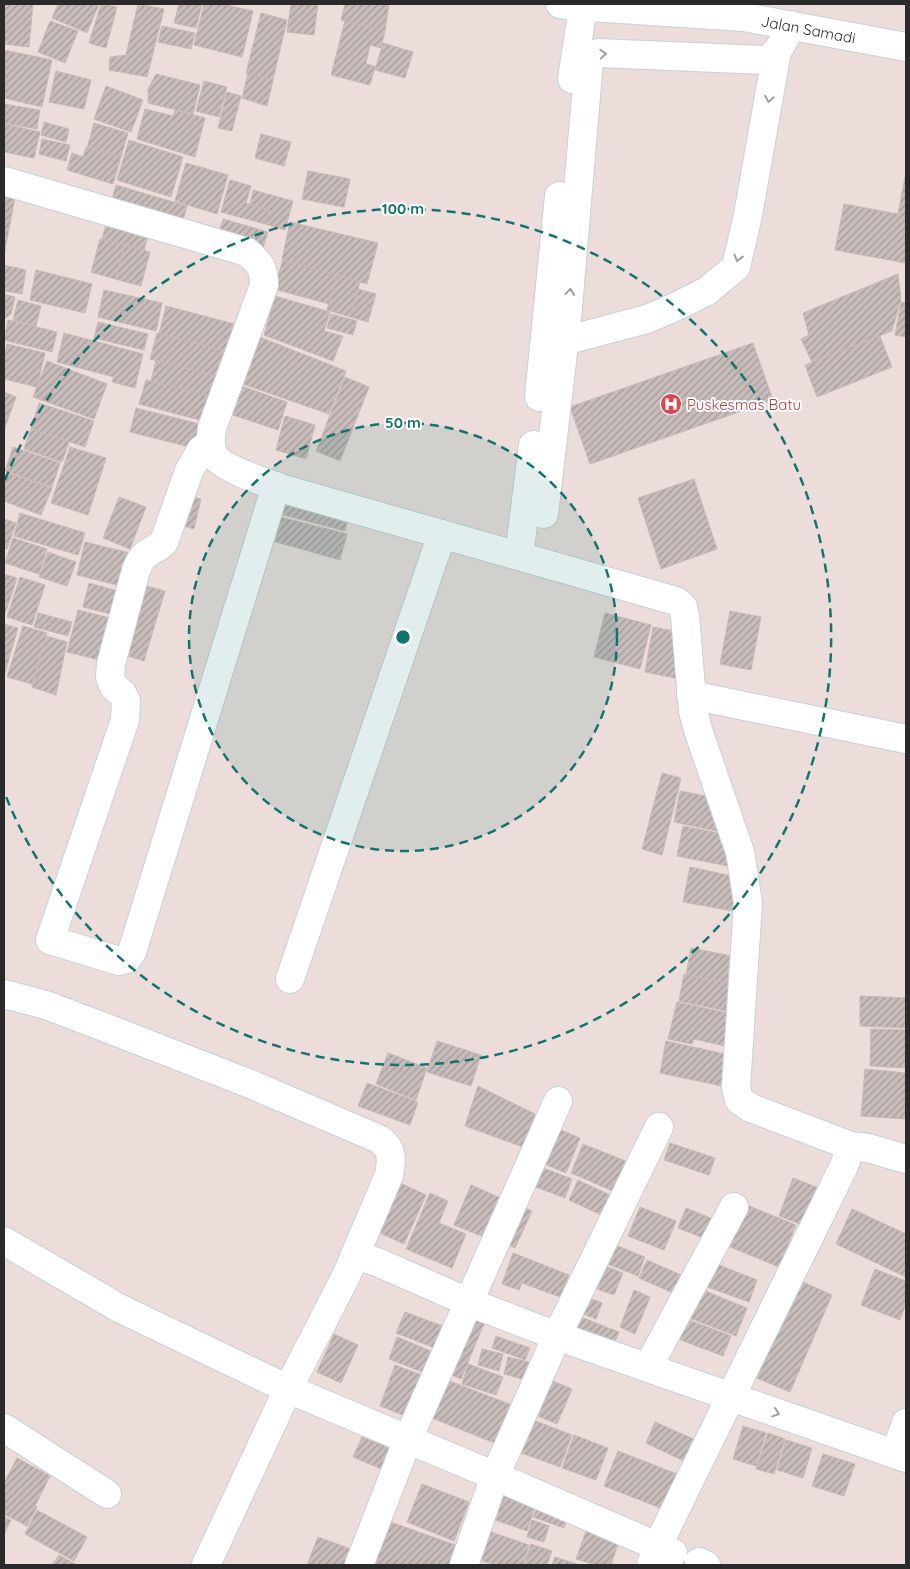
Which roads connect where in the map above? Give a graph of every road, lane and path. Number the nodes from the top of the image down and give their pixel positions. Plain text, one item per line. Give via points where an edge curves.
1 (572, 5) edge
2 (744, 10) edge
3 (790, 26) junction
4 (906, 47) edge
5 (777, 51) junction
6 (4, 181) edge
7 (564, 341) junction
8 (210, 442) junction
9 (276, 486) junction
10 (544, 514) dead end
11 (442, 534) junction
12 (519, 556) junction
13 (691, 695) junction
14 (906, 739) edge
15 (290, 979) dead end
16 (4, 994) edge
17 (558, 1101) dead end
18 (659, 1127) dead end
19 (851, 1146) junction
20 (906, 1159) edge
21 (734, 1207) dead end
22 (4, 1242) edge
23 (355, 1255) junction
24 (468, 1302) junction
25 (557, 1336) junction
26 (648, 1367) junction
27 (288, 1389) junction
28 (730, 1397) junction
29 (906, 1423) edge
30 (4, 1428) edge
31 (408, 1439) junction
32 (901, 1456) edge
33 (495, 1476) junction
34 (108, 1494) dead end
35 (661, 1555) edge
36 (206, 1565) edge
37 (358, 1565) edge
38 (464, 1565) edge

1 - 2 street, Jalan Samadi
1 - 12 street via 574,68 540,392
2 - 3 street, Jalan Samadi
3 - 4 street, Jalan Samadi
3 - 5 street
5 -> 7 street via 736,267 707,291 675,307 647,319
7 -> 5 street via 592,56 598,53 766,60
6 - 8 street via 247,252 256,259 264,272 264,285 212,428
7 - 10 street
8 - 9 street via 214,455 224,465
8 - 9 street via 200,450 189,471 164,542 146,552 136,570 110,677 126,701 125,720 50,940 119,961 127,959 132,952
9 - 11 street
11 - 12 street
11 - 15 street
12 - 13 street via 676,601 685,616
13 - 14 street
13 - 19 street via 699,733 740,852 748,903 736,1087 739,1100 751,1108
16 - 23 street via 46,1005 253,1085 380,1139 388,1145 392,1162
17 - 24 street
18 - 25 street
19 - 20 street
19 - 28 street
21 - 26 street
22 - 27 street via 119,1308
23 - 24 street
23 - 27 street
24 - 25 street
24 - 31 street
25 - 26 street
25 - 33 street
26 - 28 street
27 - 31 street
27 - 36 street
28 -> 32 street
28 - 35 street
29 - 32 street
30 - 34 street
31 - 33 street
31 - 37 street
33 - 35 street
33 - 38 street

